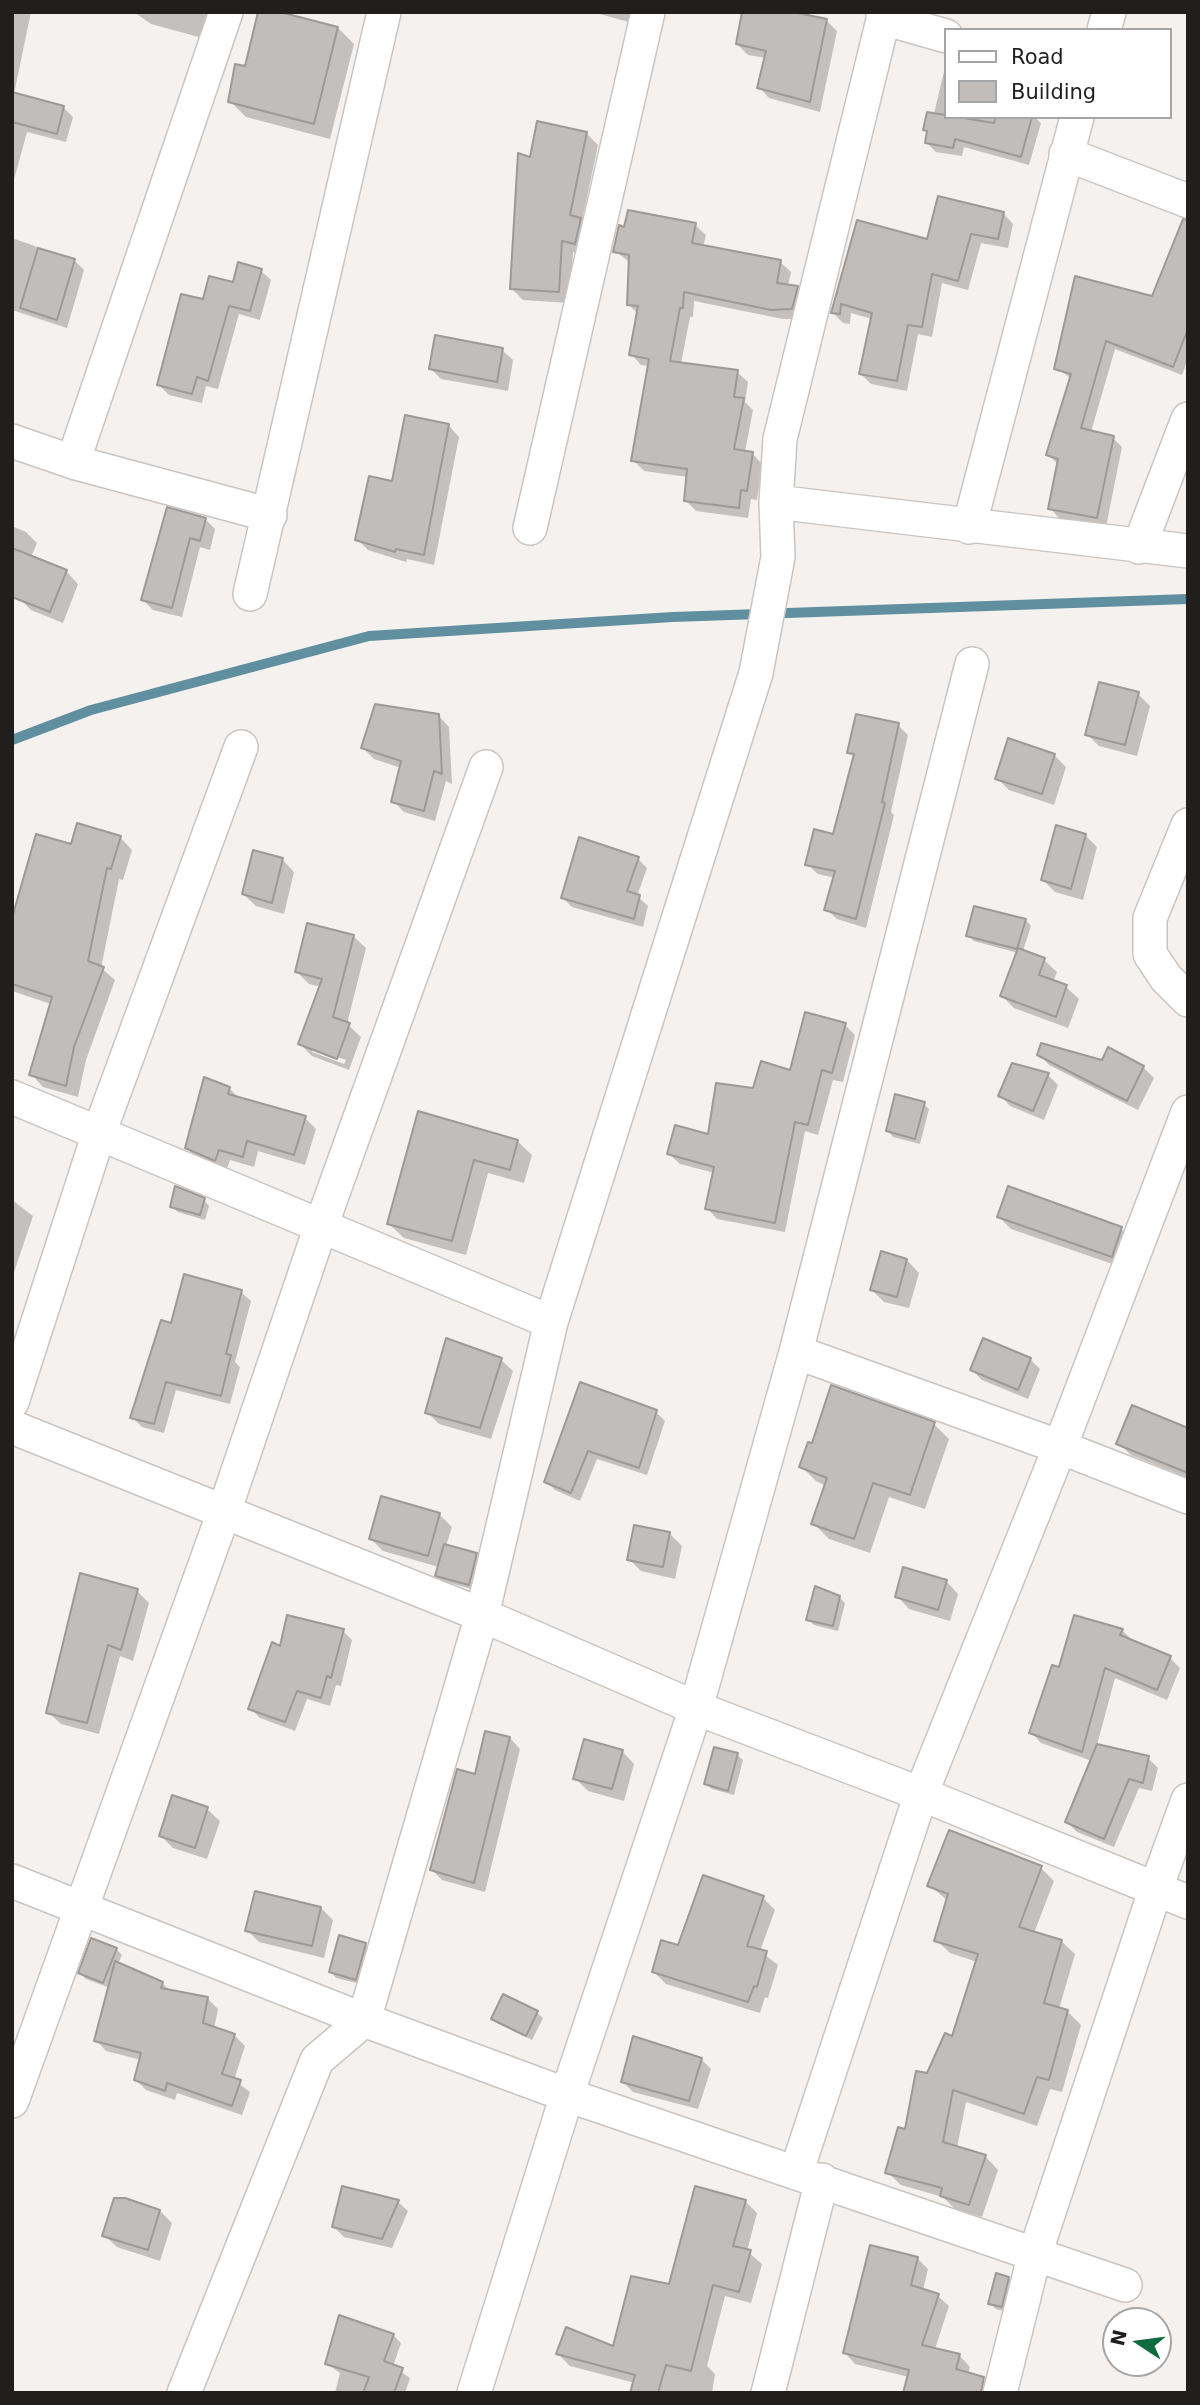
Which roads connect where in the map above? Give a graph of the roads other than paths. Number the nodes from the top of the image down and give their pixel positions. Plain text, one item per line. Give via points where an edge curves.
1 (226, 12) edge
2 (384, 12) edge
3 (648, 12) edge
4 (884, 15) edge
5 (944, 35) edge
6 (1076, 119) edge
7 (1066, 154) junction
8 (1188, 201) edge
9 (1188, 419) edge
10 (12, 441) edge
11 (74, 462) junction
12 (776, 502) junction
13 (270, 515) junction
14 (969, 527) junction
15 (530, 528) dead end
16 (1139, 547) junction
17 (1188, 551) edge
18 (250, 594) dead end
19 (972, 664) dead end
20 (241, 747) dead end
21 (486, 767) dead end
22 (1188, 825) edge
23 (1188, 1000) edge
24 (12, 1097) edge
25 (1188, 1112) edge
26 (99, 1133) junction
27 (321, 1226) junction
28 (551, 1322) junction
29 (796, 1352) junction
30 (12, 1402) edge
31 (12, 1427) edge
32 (1060, 1447) junction
33 (1188, 1497) edge
34 (224, 1512) junction
35 (482, 1615) junction
36 (696, 1707) junction
37 (921, 1794) junction
38 (1188, 1800) edge
39 (12, 1881) edge
40 (1156, 1888) junction
41 (1188, 1902) edge
42 (79, 1909) junction
43 (364, 2020) junction
44 (567, 2095) junction
45 (12, 2101) edge
46 (808, 2176) junction
47 (1034, 2257) junction
48 (1125, 2285) dead end
49 (184, 2393) edge
50 (474, 2393) edge
51 (768, 2393) edge
52 (1000, 2393) edge

1 - 11 street
2 - 13 street
3 - 15 street
4 - 5 street
4 - 12 street via 780,439
6 - 7 street
7 - 8 street
7 - 14 street
9 - 16 street
10 - 11 street
11 - 13 street
12 - 14 street
12 - 28 street via 778,557 757,673
13 - 18 street
14 - 16 street
16 - 17 street
19 - 29 street
20 - 26 street
21 - 27 street
22 - 23 street via 1150,918 1150,954
24 - 26 street
25 - 32 street
26 - 27 street
26 - 30 street
27 - 28 street
27 - 34 street
28 - 35 street
29 - 32 street
29 - 36 street
31 - 34 street
32 - 33 street
32 - 37 street
34 - 35 street
34 - 42 street
35 - 36 street
35 - 43 street
36 - 37 street
36 - 44 street
37 - 40 street
37 - 46 street
38 - 40 street
39 - 42 street
40 - 41 street
40 - 47 street
42 - 43 street
42 - 45 street
43 - 44 street
43 - 49 street via 317,2060
44 - 46 street
44 - 50 street
46 - 47 street
46 - 51 street
47 - 48 street
47 - 52 street

